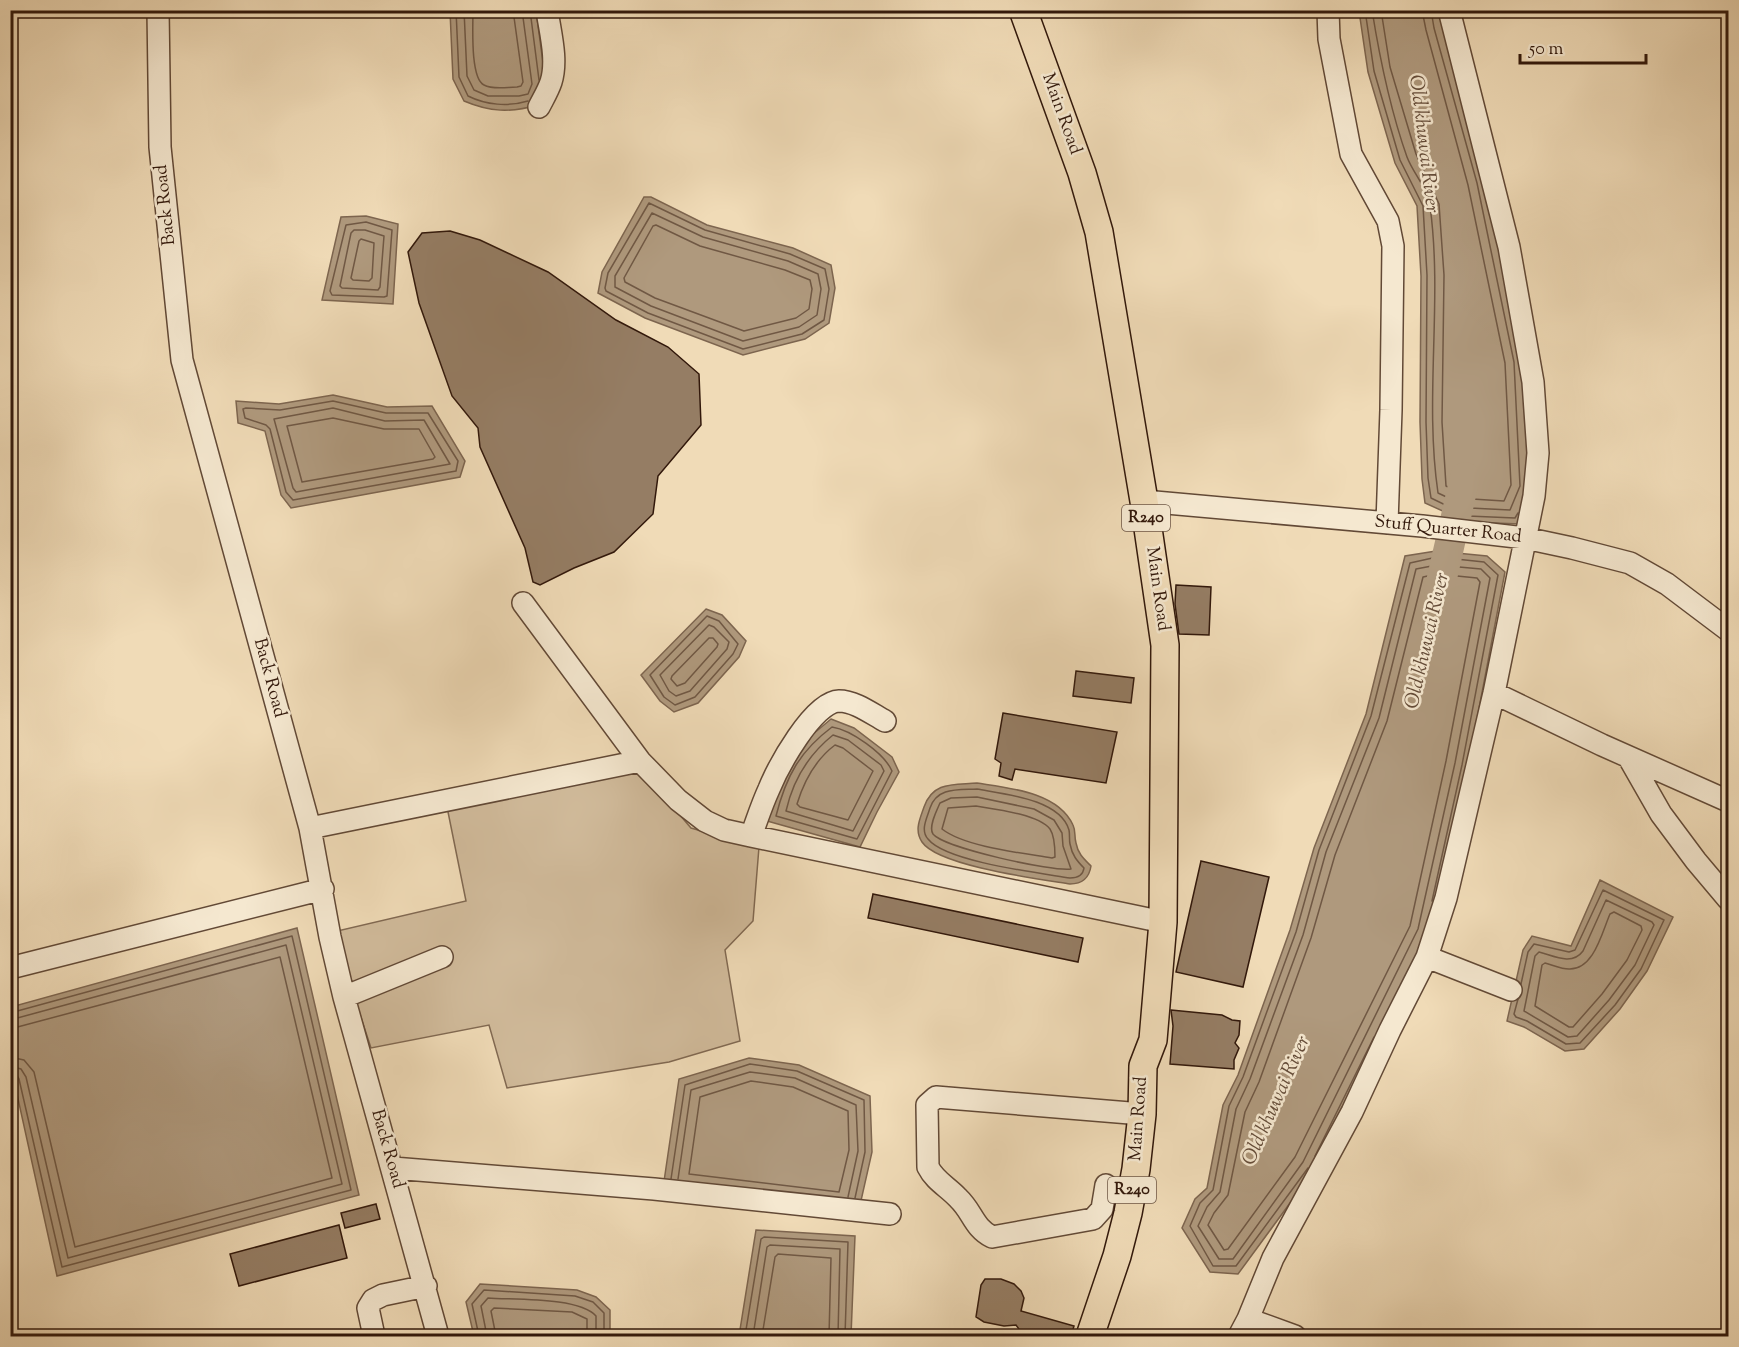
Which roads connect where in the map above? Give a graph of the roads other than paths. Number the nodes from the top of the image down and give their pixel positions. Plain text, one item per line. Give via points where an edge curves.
1 (158, 10) edge
2 (547, 10) edge
3 (1023, 10) edge
4 (1328, 10) edge
5 (1449, 10) edge
6 (539, 108) dead end
7 (1144, 501) junction
8 (1387, 523) junction
9 (1525, 538) junction
10 (523, 603) dead end
11 (1728, 630) edge
12 (1494, 693) junction
13 (885, 721) dead end
14 (1629, 758) junction
15 (640, 761) junction
16 (1727, 799) edge
17 (310, 828) junction
18 (751, 836) junction
19 (322, 889) junction
20 (1728, 899) edge
21 (1163, 922) junction
22 (442, 957) dead end
23 (1427, 957) junction
24 (10, 968) edge
25 (1510, 990) dead end
26 (344, 997) junction
27 (1153, 1040) junction
28 (1142, 1114) junction
29 (393, 1168) junction
30 (1106, 1185) dead end
31 (890, 1214) dead end
32 (426, 1286) junction
33 (1243, 1328) edge
34 (374, 1336) edge
35 (438, 1336) edge
36 (1090, 1336) edge
37 (1109, 1336) edge
38 (1295, 1336) edge

1 - 17 street, Back Road via 160,147 182,360
2 - 6 street via 553,71
3 - 7 main road, Main Road / R240 via 1082,173 1099,232
4 - 8 street via 1329,39 1351,154 1388,221 1393,246
5 - 9 street via 1509,247 1533,382 1538,453
7 - 8 street, Stuff Quarter Road
7 - 21 main road, Main Road / R240 via 1165,645
8 - 9 street, Stuff Quarter Road
9 - 11 street, Stuff Quarter Road via 1630,563 1668,584
9 - 12 street
10 - 15 street
12 - 14 street
12 - 23 street via 1446,898
13 - 18 street via 853,704 828,704 793,746 769,788
14 - 16 street
14 - 20 street via 1661,814
15 - 17 street
15 - 18 street via 705,821
17 - 19 street, Back Road
18 - 21 street
19 - 24 street
19 - 26 street, Back Road
21 - 27 main road, Main Road / R240
22 - 26 street
23 - 25 street
23 - 33 street via 1352,1112 1273,1258
26 - 29 street, Back Road
27 - 28 main road, Main Road / R240 via 1143,1066
27 - 37 main road, Main Road / R240 via 1162,1066 1153,1171
28 - 30 street via 936,1097 927,1105 928,1167 966,1206 981,1231 992,1237 1094,1219 1102,1209
28 - 36 main road, Main Road / R240 via 1128,1213
29 - 31 street via 654,1189
29 - 32 street, Back Road
32 - 34 street via 373,1300 368,1308
32 - 35 street, Back Road
33 - 38 street

